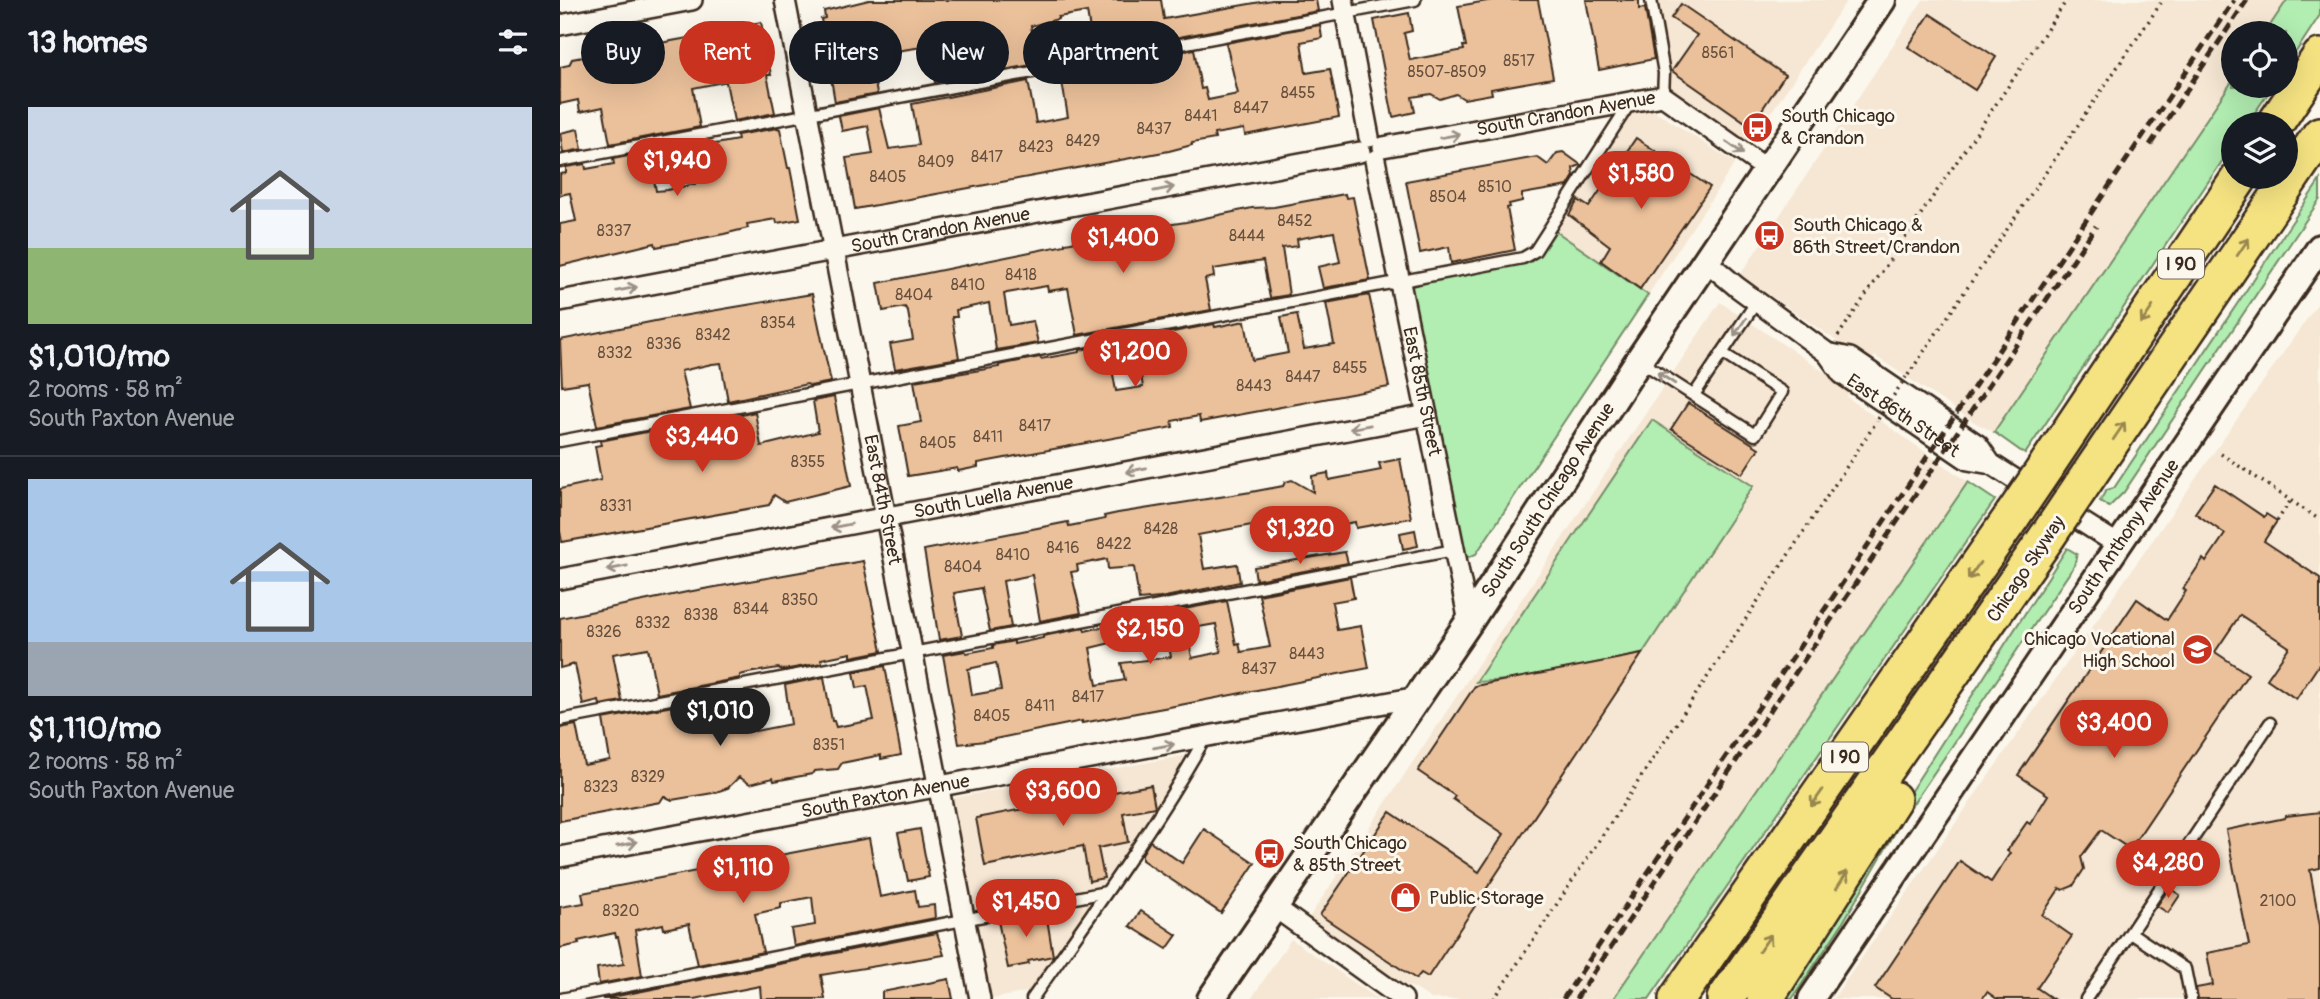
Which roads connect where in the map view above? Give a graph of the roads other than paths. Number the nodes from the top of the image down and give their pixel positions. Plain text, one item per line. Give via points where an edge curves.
1 (692, 0) edge
2 (785, 0) edge
3 (1415, 0) edge
4 (1651, 0) edge
5 (1882, 0) edge
6 (1345, 6) edge
7 (560, 25) edge
8 (2320, 57) edge
9 (1663, 96) junction
10 (1630, 102) junction
11 (2283, 112) edge
12 (807, 115) junction
13 (2320, 135) edge
14 (1372, 149) junction
15 (560, 161) edge
16 (1768, 170) junction
17 (2232, 189) edge
18 (2320, 247) edge
19 (834, 250) junction
20 (1706, 261) junction
21 (1400, 282) junction
22 (560, 301) edge
23 (1757, 301) junction
24 (1723, 353) junction
25 (1639, 360) junction
26 (860, 383) junction
27 (1694, 395) junction
28 (1427, 415) junction
29 (560, 440) edge
30 (886, 517) junction
31 (2118, 544) junction
32 (1454, 550) junction
33 (560, 579) edge
34 (1997, 612) junction
35 (1469, 622) junction
36 (912, 653) junction
37 (1417, 697) junction
38 (560, 720) edge
39 (2270, 723) dead end
40 (1205, 738) junction
41 (938, 787) junction
42 (560, 857) edge
43 (1106, 892) junction
44 (1273, 906) junction
45 (964, 920) junction
46 (2131, 933) junction
47 (561, 999) edge
48 (980, 999) edge
49 (1032, 999) edge
50 (1211, 999) edge
51 (1403, 999) edge
52 (1677, 999) edge
53 (1726, 999) edge
54 (1765, 999) edge
55 (1811, 999) edge
56 (2086, 999) edge
57 (2191, 999) edge

1 - 7 street
2 - 12 street, East 84th Street
3 - 6 lane
4 - 9 lane via 1664,73
5 - 16 main road, South South Chicago Avenue
6 - 12 lane
6 - 14 street, East 85th Street
8 - 11 highway
9 - 10 street, South Crandon Avenue
9 -> 16 street, South Crandon Avenue
14 -> 10 street, South Crandon Avenue
10 - 21 lane via 1529,255
12 - 15 lane
12 - 19 street, East 84th Street
34 -> 13 highway, Chicago Skyway / I 90, bridge
19 -> 14 street, South Crandon Avenue
14 - 21 street, East 85th Street
16 - 20 main road, South South Chicago Avenue
17 -> 52 highway, I 90, bridge via 2013,515
18 - 31 street, South Anthony Avenue
22 -> 19 street, South Crandon Avenue
19 - 26 street, East 84th Street
20 - 23 street, East 86th Street
20 - 25 main road, South South Chicago Avenue
21 - 26 lane
21 - 28 street, East 85th Street
23 -> 24 lane
23 - 31 street, East 86th Street via 1827,352 1850,358 1978,445 1991,464
24 - 27 lane
24 - 27 lane via 1782,392 1755,435
27 -> 25 lane
25 - 35 main road, South South Chicago Avenue
26 - 29 lane
26 - 30 street, East 84th Street
28 -> 30 street, South Luella Avenue
28 - 32 street, East 85th Street
30 -> 33 street, South Luella Avenue
30 - 36 street, East 84th Street
31 - 55 street, South Anthony Avenue
32 - 35 street, East 85th Street
32 - 36 lane
53 -> 34 highway, Chicago Skyway / I 90
54 -> 34 highway via 1980,670
35 - 37 main road, South South Chicago Avenue
36 - 38 lane
36 - 41 street, East 84th Street
37 - 40 street, South Paxton Avenue
37 - 44 main road, South South Chicago Avenue
39 - 46 lane
41 -> 40 street, South Paxton Avenue
40 - 43 lane
42 -> 41 street, South Paxton Avenue
41 - 45 street, East 84th Street
43 - 45 lane
43 - 49 lane
44 - 50 main road, South South Chicago Avenue
44 - 51 street
45 - 47 lane
45 - 48 street, East 84th Street
46 - 56 lane
46 - 57 lane via 2185,969

